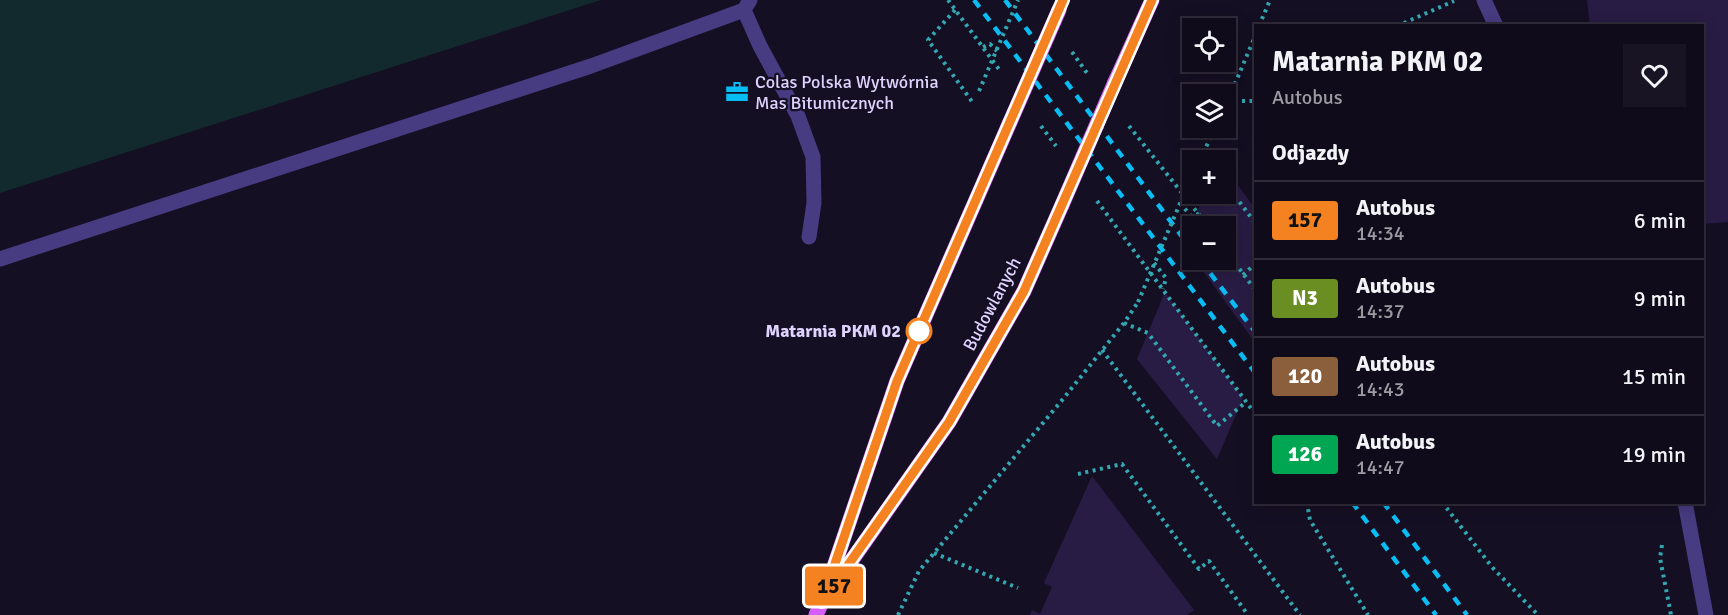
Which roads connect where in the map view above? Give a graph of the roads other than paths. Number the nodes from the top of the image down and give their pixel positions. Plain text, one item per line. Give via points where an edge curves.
1 (1152, 0) edge
2 (1484, 0) edge
3 (747, 5) edge
4 (1061, 5) edge
5 (1495, 24) edge
6 (809, 237) dead end
7 (0, 259) edge
8 (1685, 504) edge
9 (819, 608) edge
10 (1706, 615) edge

1 - 9 main road, Budowlanych, bridge via 1024,291 949,422
2 - 5 street
3 - 6 street via 760,46 798,117 813,157 814,203
3 - 7 street via 591,66
4 - 9 main road, Budowlanych, bridge via 897,381
8 - 10 street

